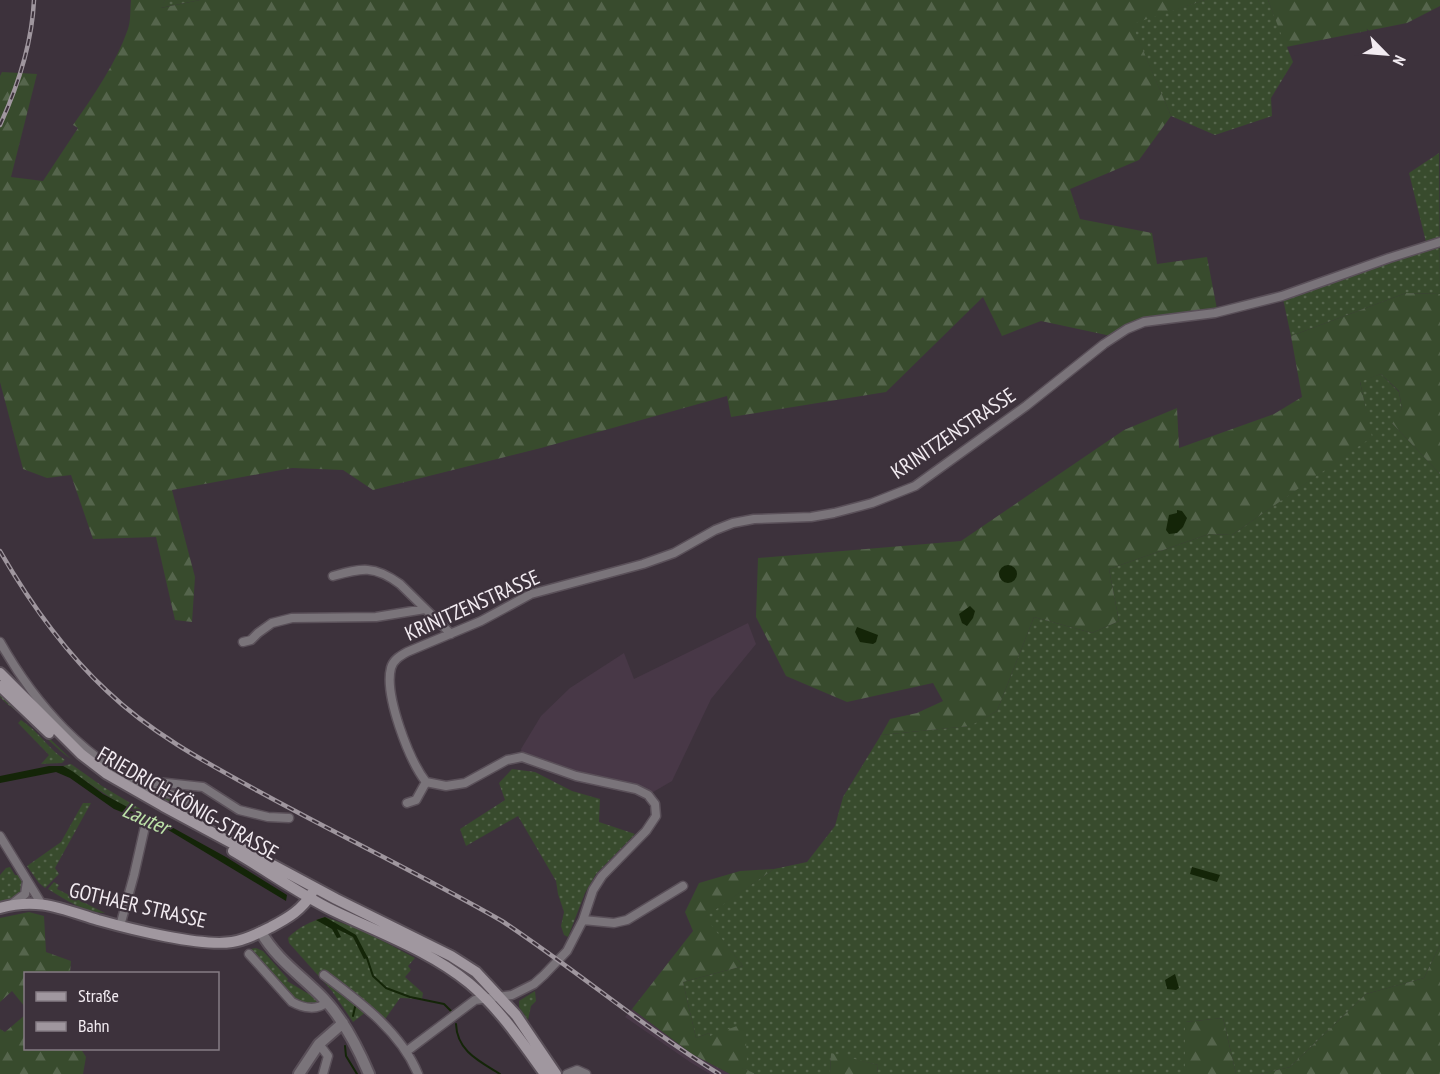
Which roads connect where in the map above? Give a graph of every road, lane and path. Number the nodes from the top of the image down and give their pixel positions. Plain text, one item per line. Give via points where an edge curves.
1 (1440, 242) edge
2 (333, 576) dead end
3 (425, 609) junction
4 (451, 634) junction
5 (0, 642) edge
6 (243, 642) dead end
7 (0, 673) edge
8 (0, 686) edge
9 (133, 780) junction
10 (426, 782) junction
11 (407, 803) dead end
12 (186, 818) junction
13 (289, 818) dead end
14 (146, 822) dead end
15 (0, 836) edge
16 (27, 882) junction
17 (683, 886) dead end
18 (312, 892) junction
19 (41, 903) junction
20 (12, 904) junction
21 (0, 908) edge
22 (583, 920) junction
23 (120, 926) junction
24 (261, 932) junction
25 (249, 954) dead end
26 (324, 975) dead end
27 (501, 997) junction
28 (486, 998) junction
29 (327, 1002) junction
30 (343, 1023) junction
31 (319, 1044) junction
32 (407, 1051) junction
33 (299, 1074) edge
34 (323, 1074) edge
35 (369, 1074) edge
36 (418, 1074) edge
37 (545, 1074) edge
38 (556, 1074) edge
39 (567, 1074) edge
40 (586, 1074) edge

1 - 4 street, KRINITZENSTRASSE via 1282,296 1215,313 1144,322 1104,344 915,486 834,513 733,523 643,564 531,594
2 - 3 street via 357,570 379,572 400,584
3 - 4 street
3 - 6 street via 376,617 292,618 272,623
4 - 10 street, KRINITZENSTRASSE via 407,652 391,666 397,721
5 - 9 street via 30,691 74,738
7 - 12 main road, FRIEDRICH-KÖNIG-STRASSE via 81,754
8 - 18 main road, FRIEDRICH-KÖNIG-STRASSE via 71,754 104,779
9 - 12 street via 183,797 189,806
9 - 13 street via 203,787 239,810 268,818
10 - 11 street via 416,800
10 - 22 street via 446,786 465,783 507,760 522,757 648,795 655,804 656,816 602,876
12 - 18 main road, FRIEDRICH-KÖNIG-STRASSE
14 - 23 street
15 - 16 street, GOTHAER STRASSE
16 - 19 street, GOTHAER STRASSE
16 - 20 street via 25,894
17 - 22 street via 627,920 614,924
18 - 24 main road, GOTHAER STRASSE via 296,913
18 - 27 main road via 451,956 476,972
18 - 28 main road via 331,909 457,973
19 - 20 main road
19 - 23 main road, GOTHAER STRASSE
20 - 21 main road
22 - 27 street via 562,958 544,975 522,991
23 - 24 main road, GOTHAER STRASSE via 211,943 231,942
24 - 29 street via 279,956
25 - 29 street via 298,1006 320,1007
26 - 32 street via 362,1004
27 - 28 street
27 - 38 main road
28 - 32 street via 472,1002
28 - 37 main road
29 - 30 street
30 - 31 street
30 - 35 street
31 - 33 street
31 - 34 street via 327,1056
32 - 36 street
39 - 40 street via 577,1070

